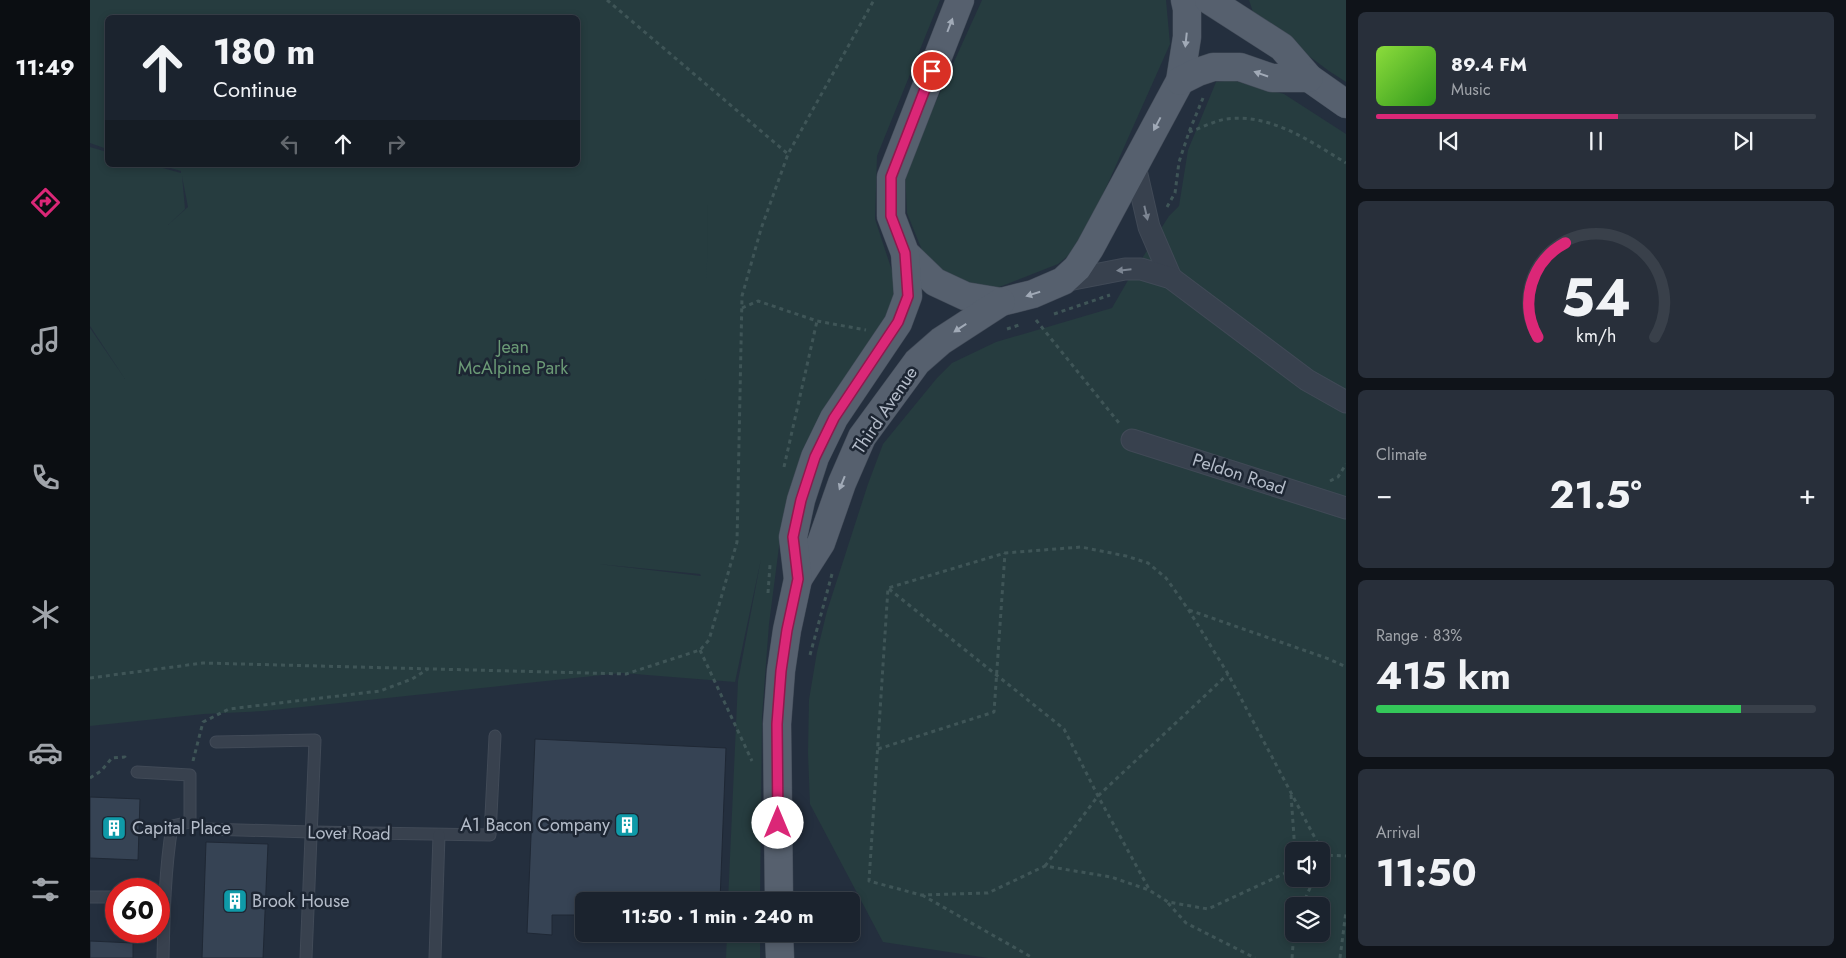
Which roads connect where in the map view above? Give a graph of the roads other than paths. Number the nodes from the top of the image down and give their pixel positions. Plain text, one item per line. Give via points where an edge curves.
1 (960, 0) edge
2 (1184, 0) edge
3 (1209, 0) edge
4 (1309, 78) junction
5 (1180, 80) junction
6 (1346, 104) edge
7 (1135, 166) junction
8 (905, 253) junction
9 (1172, 278) junction
10 (1063, 281) junction
11 (1001, 302) junction
12 (1346, 402) edge
13 (1132, 440) road end
14 (1346, 508) edge
15 (798, 579) junction
16 (495, 736) dead end
17 (216, 742) dead end
18 (136, 772) road end
19 (207, 829) dead end
20 (311, 832) junction
21 (439, 835) junction
22 (164, 878) edge
23 (779, 892) edge
24 (90, 897) edge
25 (105, 897) edge
26 (779, 942) edge
27 (162, 943) edge
28 (163, 958) edge
29 (306, 958) edge
30 (435, 958) edge
31 (780, 958) edge

8 -> 1 main road via 891,216 891,177
2 -> 5 main road via 1187,37
3 - 4 main road via 1282,47
4 -> 5 main road via 1272,78 1240,67 1213,68
4 - 6 main road
5 -> 7 main road
7 -> 9 street via 1149,227
7 - 10 main road via 1090,248 1077,268
8 - 11 main road via 935,282 965,296
8 - 15 main road, Third Avenue via 908,296 898,322 839,410 815,457 793,537
9 -> 10 street via 1141,269 1125,269
9 - 12 street via 1307,380
10 -> 11 main road via 1033,294
11 -> 15 main road, Third Avenue via 941,340 916,362 862,437 821,543
13 - 14 street, Peldon Road
15 - 23 main road, Third Avenue via 781,671 777,724
16 - 21 lane, Lovet Road via 490,835
17 - 20 lane via 315,740
18 - 22 lane via 190,775 190,822 172,826
19 - 20 lane, Lovet Road
20 - 21 lane, Lovet Road
20 - 29 lane
21 - 30 lane
24 - 25 lane
26 - 31 main road
27 - 28 lane

